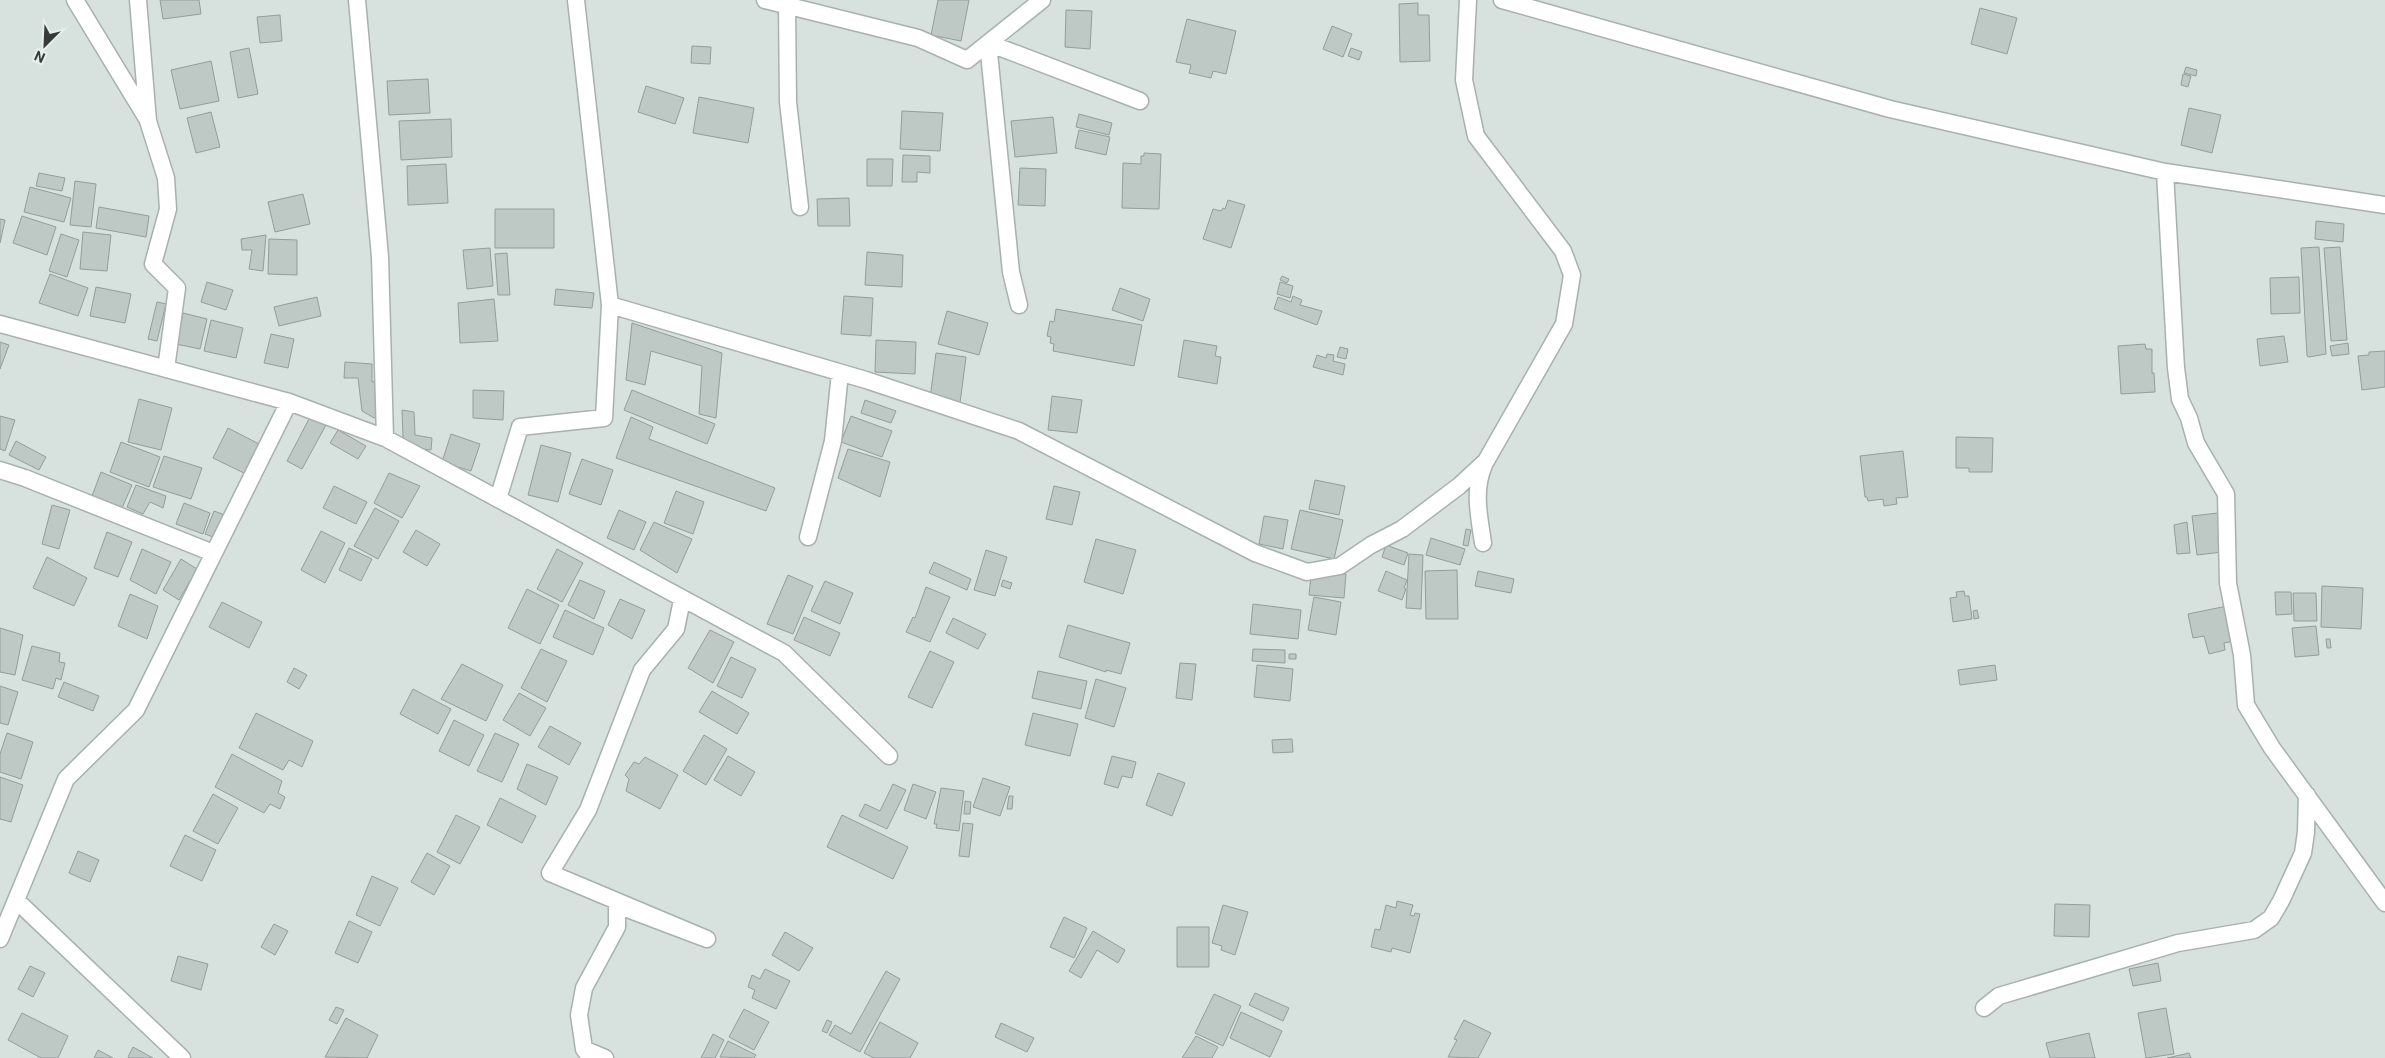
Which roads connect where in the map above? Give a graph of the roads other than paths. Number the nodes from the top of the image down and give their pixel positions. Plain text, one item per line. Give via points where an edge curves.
1 (75, 0) edge
2 (138, 0) edge
3 (357, 0) edge
4 (576, 0) edge
5 (765, 0) edge
6 (1042, 0) edge
7 (1468, 0) edge
8 (1502, 0) edge
9 (787, 6) junction
10 (988, 43) junction
11 (1140, 101) dead end
12 (148, 121) junction
13 (2165, 172) junction
14 (2385, 205) edge
15 (800, 207) dead end
16 (610, 305) junction
17 (1019, 305) dead end
18 (0, 324) edge
19 (166, 369) junction
20 (840, 373) junction
21 (289, 402) junction
22 (385, 438) junction
23 (1486, 461) junction
24 (0, 470) edge
25 (498, 499) junction
26 (808, 536) dead end
27 (1483, 543) dead end
28 (213, 553) junction
29 (682, 600) junction
30 (889, 756) dead end
31 (2307, 795) junction
32 (16, 900) junction
33 (2385, 903) edge
34 (0, 939) edge
35 (1984, 1008) dead end
36 (588, 1054) edge
37 (182, 1058) edge
38 (605, 1058) edge

1 - 12 street
2 - 12 street
3 - 22 street via 380,257
4 - 16 street
5 - 9 street
6 - 10 street
7 - 23 street via 1464,80 1476,136 1562,251 1572,275 1564,324
8 - 13 street via 1890,109
9 - 10 street via 918,38 967,60
9 - 15 street via 788,102
10 - 11 street
10 - 17 street via 1011,272
12 - 19 street via 166,178 168,209 153,264 178,288
13 - 14 street
13 - 31 street via 2180,399 2196,443 2226,494 2228,583 2242,655 2246,705 2272,748
16 - 20 street
16 - 25 street via 604,418 520,427
18 - 19 street
19 - 21 street
20 - 23 street via 1019,431 1255,553 1307,572 1340,566 1402,529
20 - 26 street via 833,441
21 - 22 street
21 - 28 street
22 - 25 street
23 - 27 street via 1476,497
24 - 28 street
25 - 29 street
28 - 32 street via 136,710 66,779
29 - 30 street via 784,654
29 - 36 street via 676,628 642,670 588,810 550,873 707,939 617,905 617,927 584,988 579,1015
31 - 33 street
31 - 35 street via 2303,853 2282,901 2271,918 2254,930 2178,943 1999,996
32 - 34 street
32 - 37 street
36 - 38 street

